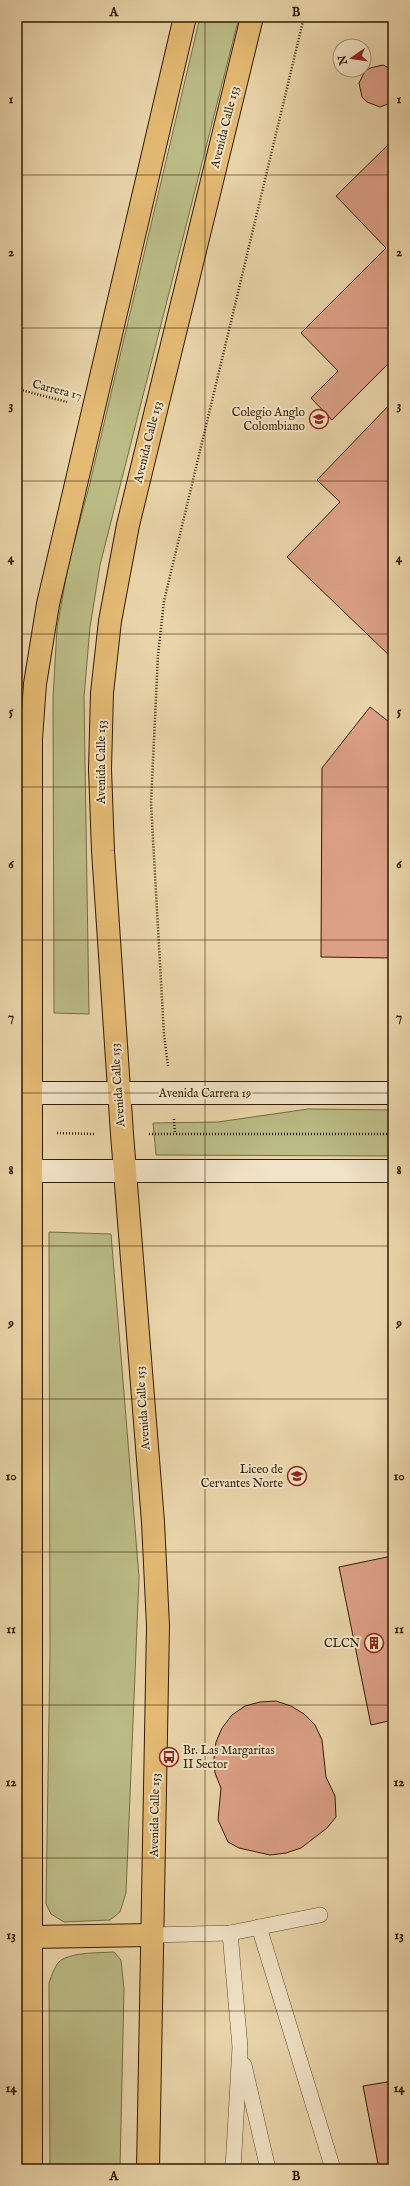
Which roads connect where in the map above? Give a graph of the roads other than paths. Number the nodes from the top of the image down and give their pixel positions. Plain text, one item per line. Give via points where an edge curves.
1 (185, 17) edge
2 (252, 17) edge
3 (24, 1093) edge
4 (119, 1093) junction
5 (393, 1093) edge
6 (24, 1171) edge
7 (125, 1171) junction
8 (393, 1171) edge
9 (320, 1915) dead end
10 (259, 1927) junction
11 (230, 1933) junction
12 (152, 1935) junction
13 (32, 1938) junction
14 (240, 2047) junction
15 (31, 2169) edge
16 (148, 2169) edge
17 (233, 2169) edge
18 (268, 2169) edge
19 (333, 2169) edge

1 - 3 main road via 39,648 31,739
2 - 4 main road, Avenida Calle 153 via 142,464 118,573 106,653 100,753 102,851
3 - 4 main road, Avenida Carrera 19
3 - 6 main road via 32,1133
4 - 5 main road, Avenida Carrera 19
4 - 7 main road, Avenida Calle 153
6 - 7 main road
6 - 13 main road
7 - 8 main road
7 - 12 main road, Avenida Calle 153 via 153,1522 158,1626
9 - 10 lane
10 - 11 lane
10 - 19 lane
11 - 12 lane
11 - 14 lane
12 - 13 main road
12 - 16 main road, Avenida Calle 153
13 - 15 main road
14 - 17 lane
14 - 18 lane

